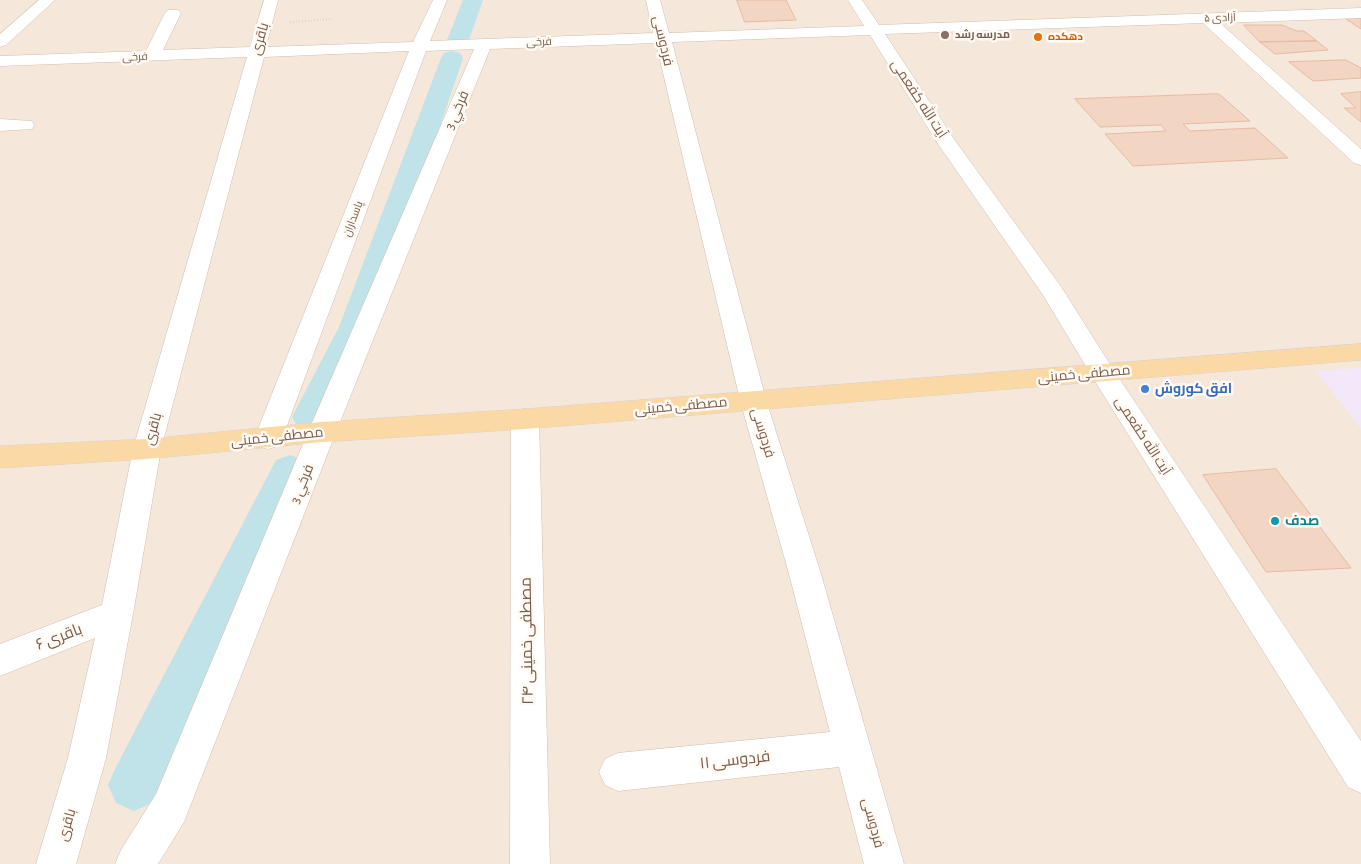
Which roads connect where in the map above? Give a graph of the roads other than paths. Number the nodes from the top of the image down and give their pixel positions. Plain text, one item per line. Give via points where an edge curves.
1 (48, 0) edge
2 (271, 0) edge
3 (440, 0) edge
4 (653, 0) edge
5 (855, 0) edge
6 (173, 13) dead end
7 (1361, 13) edge
8 (1207, 19) junction
9 (1079, 23) joint
10 (874, 30) junction
11 (662, 38) junction
12 (0, 42) edge
13 (484, 44) junction
14 (419, 46) junction
15 (256, 52) junction
16 (152, 56) junction
17 (0, 62) edge
18 (0, 125) edge
19 (25, 125) dead end
20 (1361, 159) edge
21 (1361, 352) edge
22 (1102, 372) junction
23 (753, 400) junction
24 (524, 419) junction
25 (322, 432) junction
26 (268, 439) junction
27 (147, 449) junction
28 (0, 456) edge
29 (117, 614) junction
30 (0, 660) edge
31 (852, 748) junction
32 (618, 772) dead end
33 (1361, 774) edge
34 (60, 848) edge
35 (36, 864) edge
36 (136, 864) edge
37 (530, 864) edge
38 (884, 864) edge

1 - 12 street
2 - 15 street, باقری
3 - 14 street, پاسداران
4 - 11 street, فردوسی
5 - 10 street, آیت الله کفعمی
6 - 16 street
7 - 8 street, آزادی ۵
8 - 9 street, آزادی ۵
8 - 20 street
9 - 10 street, فرخی
10 - 11 street, فرخی
10 - 22 street, آیت الله کفعمی via 948,144 1054,293
11 - 13 street, فرخی
11 - 23 street, فردوسی
13 - 14 street, فرخی
13 - 25 street, فرخي 3
14 - 15 street, فرخی
14 - 26 street, پاسداران
15 - 16 street, فرخی
15 - 27 street, باقری
16 - 17 street, فرخی
18 - 19 street
21 - 22 main road, مصطفی خمینی
22 - 23 main road, مصطفی خمینی
22 - 33 street, آیت الله کفعمی
23 - 24 main road, مصطفی خمینی
23 - 31 street, فردوسی
24 - 25 main road, مصطفی خمینی
24 - 37 street, مصطفی خمینی ۲۴
25 - 26 main road, مصطفی خمینی
25 - 36 street, فرخي 3 via 170,808
26 - 27 main road, مصطفی خمینی
27 - 28 main road, مصطفی خمینی
27 - 29 street, باقری
29 - 30 street, باقری ۶
29 - 34 street, باقری via 87,758
31 - 32 street, فردوسی ۱۱
31 - 38 street, فردوسی
34 - 35 street

